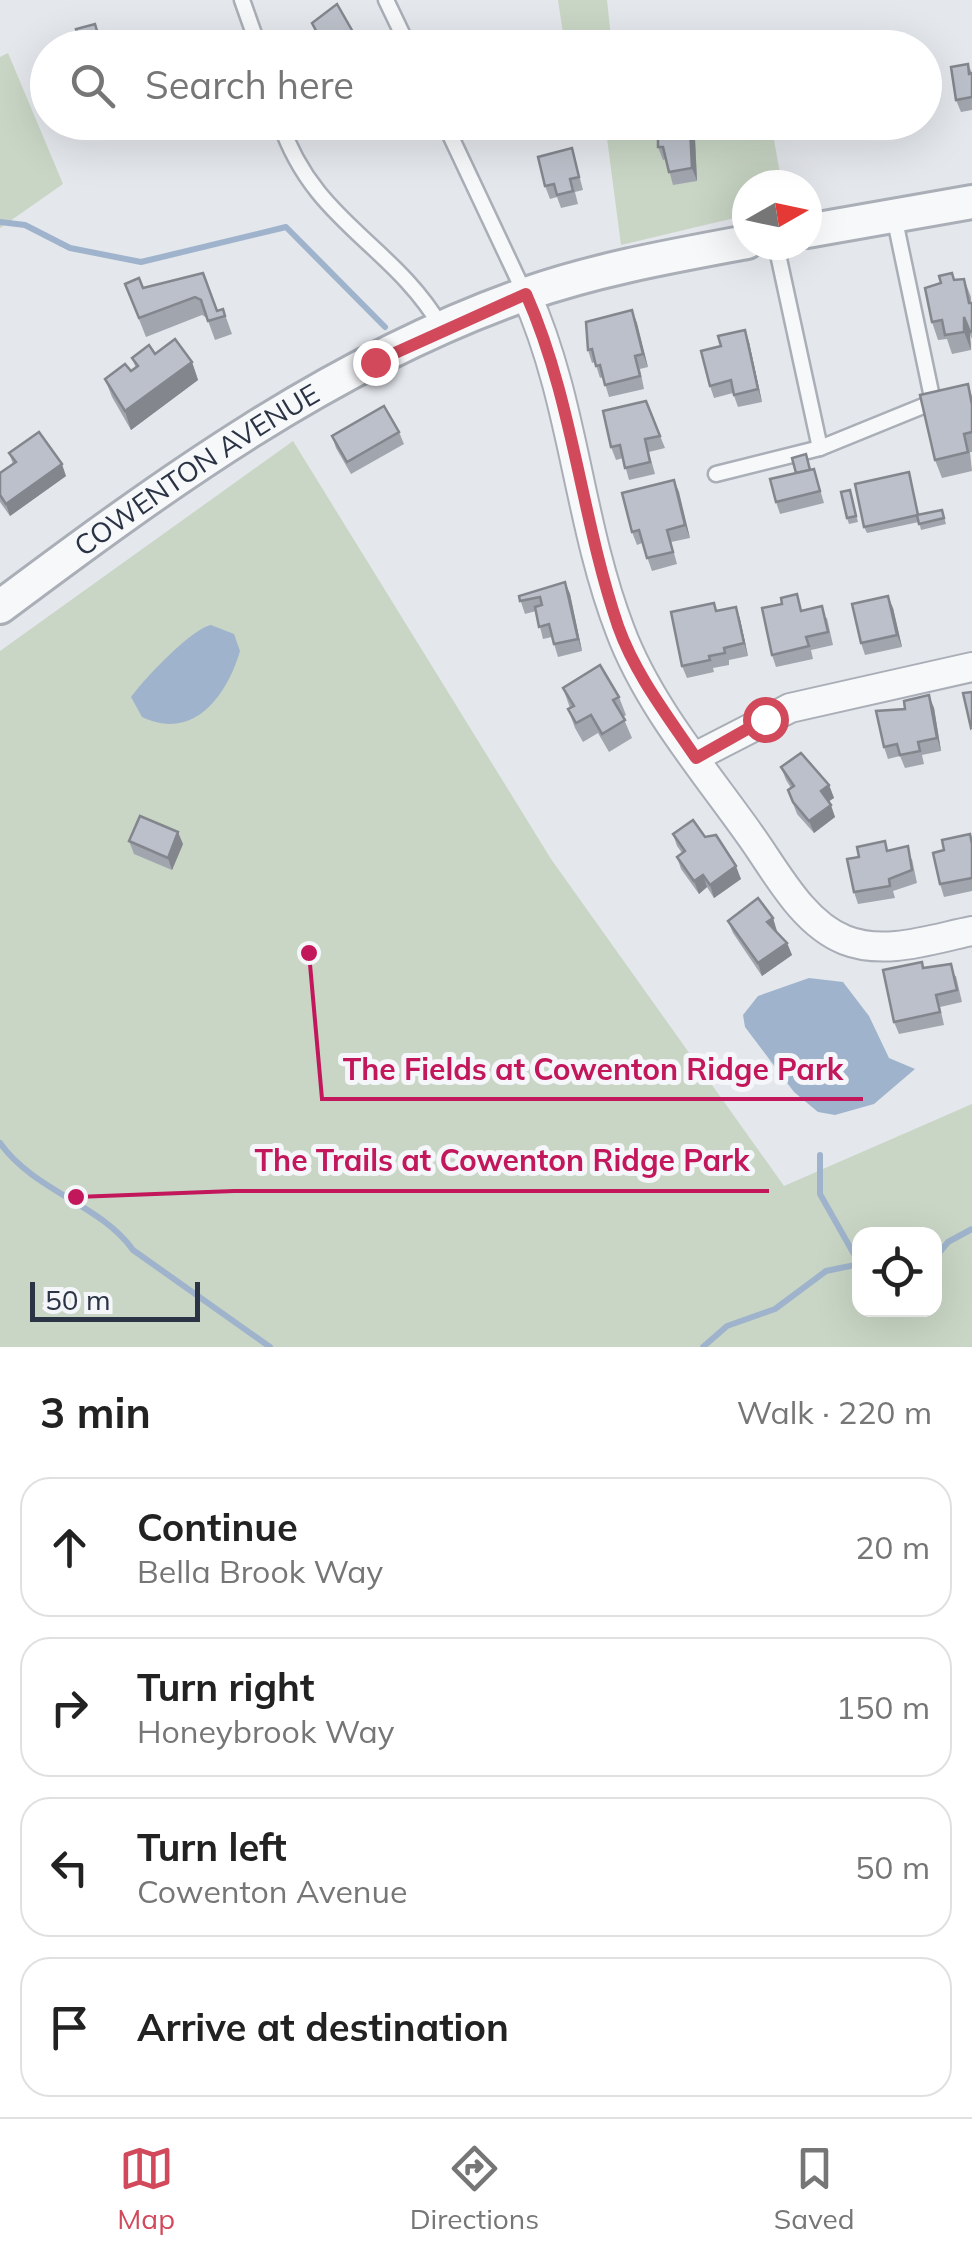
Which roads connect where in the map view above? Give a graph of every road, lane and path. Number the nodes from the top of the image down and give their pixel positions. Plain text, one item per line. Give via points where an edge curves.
1 (242, 0) edge
2 (386, 0) edge
3 (253, 30) edge
4 (400, 30) edge
5 (288, 140) edge
6 (453, 140) edge
7 (972, 202) edge
8 (894, 215) junction
9 (822, 228) edge
10 (732, 245) edge
11 (779, 260) edge
12 (526, 294) junction
13 (443, 329) junction
14 (820, 448) junction
15 (716, 474) dead end
16 (0, 607) edge
17 (972, 667) edge
18 (696, 758) junction
19 (972, 931) edge

1 - 3 lane
2 - 4 lane
5 - 13 lane via 306,182 414,284
6 - 12 lane
7 - 8 street
8 - 9 street
8 - 14 lane via 933,402
10 - 12 street, COWENTON AVENUE
11 - 14 lane
12 - 13 street, COWENTON AVENUE
12 - 18 street via 552,360 619,629 644,682
13 - 16 street, COWENTON AVENUE via 219,449
14 - 15 lane
17 - 18 street via 790,708
18 - 19 street via 796,900 828,931 884,947

